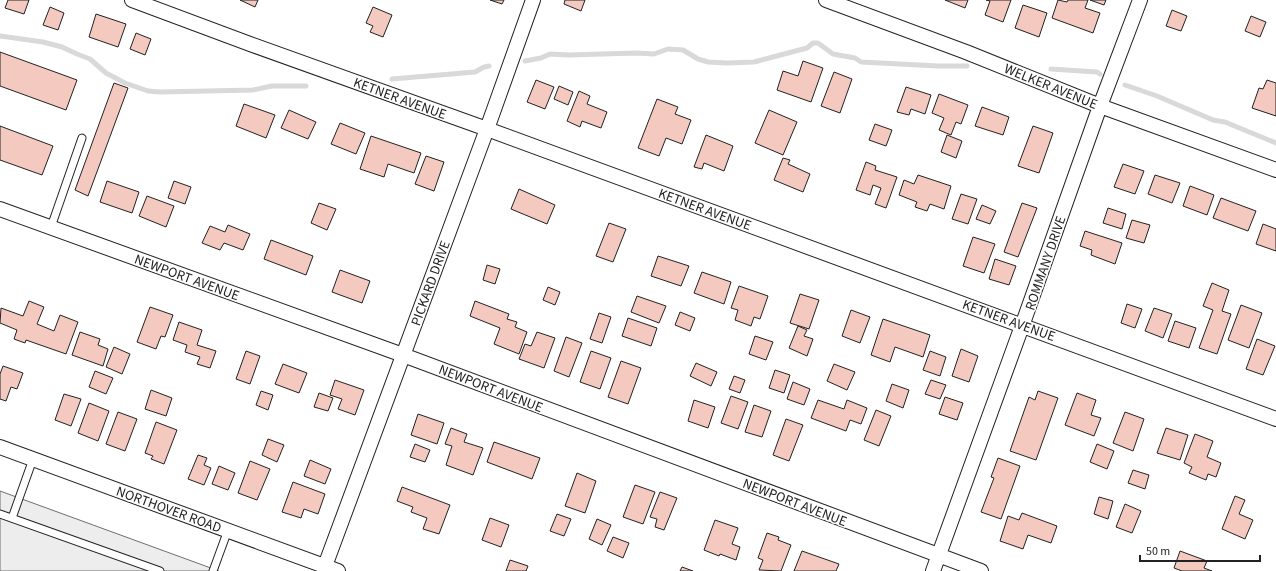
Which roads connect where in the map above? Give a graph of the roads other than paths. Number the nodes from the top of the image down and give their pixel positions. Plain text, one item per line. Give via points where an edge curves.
1 (132, 0) edge
2 (533, 0) edge
3 (826, 0) edge
4 (1140, 0) edge
5 (1100, 106) junction
6 (487, 128) junction
7 (82, 138) dead end
8 (1276, 170) edge
9 (0, 209) edge
10 (51, 228) junction
11 (1022, 326) junction
12 (403, 355) junction
13 (1276, 419) edge
14 (0, 447) edge
15 (33, 459) junction
16 (0, 514) edge
17 (12, 518) junction
18 (228, 530) junction
19 (938, 556) junction
20 (325, 566) junction
21 (160, 571) edge
22 (213, 571) edge
23 (338, 571) edge
24 (933, 571) edge
25 (981, 571) edge

1 - 6 street, KETNER AVENUE
2 - 6 street, PICKARD DRIVE
3 - 5 street, WELKER AVENUE via 966,52
4 - 5 street, ROMMANY DRIVE
5 - 8 street, WELKER AVENUE
5 - 11 street, ROMMANY DRIVE
6 - 11 street, KETNER AVENUE
6 - 12 street, PICKARD DRIVE
7 - 10 lane
9 - 10 street, NEWPORT AVENUE
10 - 12 street, NEWPORT AVENUE
11 - 13 street, KETNER AVENUE
11 - 19 street, ROMMANY DRIVE
12 - 19 street, NEWPORT AVENUE
12 - 20 street, PICKARD DRIVE
14 - 15 street, NORTHOVER ROAD
15 - 17 lane
15 - 18 street, NORTHOVER ROAD
16 - 17 lane
17 - 21 lane
18 - 20 street, NORTHOVER ROAD
18 - 22 lane
19 - 24 street, ROMMANY DRIVE
19 - 25 street, NEWPORT AVENUE
20 - 23 street, NORTHOVER ROAD

